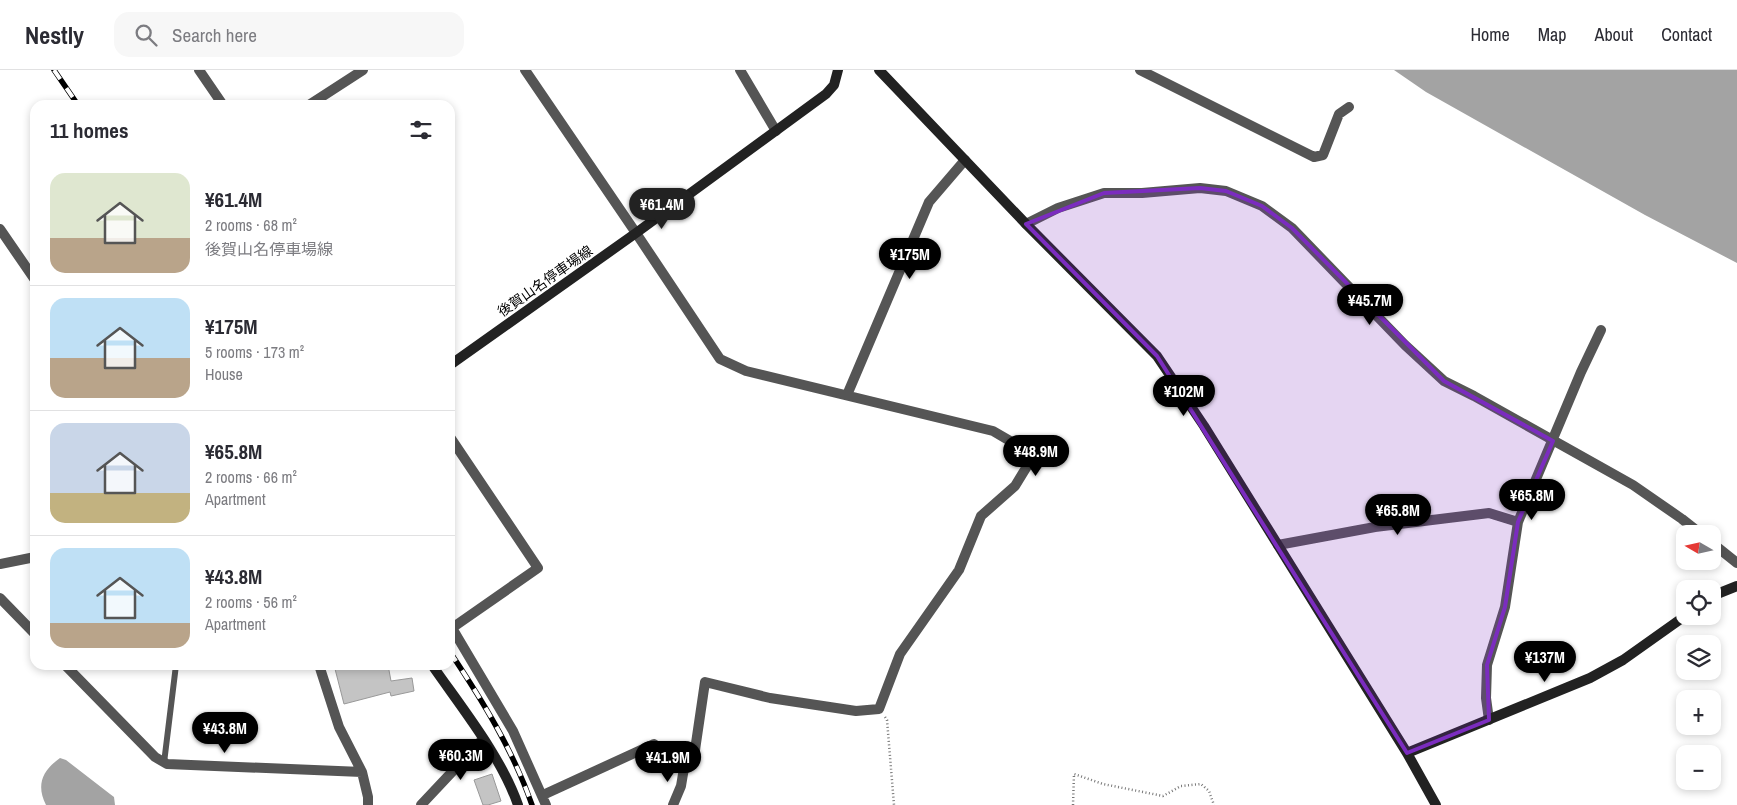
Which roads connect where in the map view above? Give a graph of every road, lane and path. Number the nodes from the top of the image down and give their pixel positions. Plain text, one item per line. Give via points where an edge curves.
1 (199, 70) edge
2 (363, 70) edge
3 (525, 70) edge
4 (740, 70) edge
5 (838, 70) edge
6 (879, 70) edge
7 (1140, 70) edge
8 (220, 100) edge
9 (317, 100) edge
10 (1350, 107) dead end
11 (776, 131) junction
12 (965, 160) junction
13 (1026, 224) junction
14 (0, 228) edge
15 (636, 233) junction
16 (30, 273) edge
17 (1601, 330) dead end
18 (455, 361) edge
19 (847, 396) junction
20 (1552, 441) junction
21 (455, 444) edge
22 (1518, 522) junction
23 (1690, 525) edge
24 (1278, 545) junction
25 (1721, 550) edge
26 (30, 558) edge
27 (1737, 563) edge
28 (0, 564) edge
29 (1737, 586) edge
30 (1721, 592) edge
31 (0, 598) edge
32 (1676, 622) edge
33 (455, 626) edge
34 (30, 629) edge
35 (455, 633) edge
36 (70, 670) edge
37 (175, 670) edge
38 (321, 670) edge
39 (435, 670) edge
40 (879, 708) junction
41 (1489, 720) junction
42 (483, 740) junction
43 (1407, 753) junction
44 (164, 763) junction
45 (684, 768) junction
46 (362, 772) junction
47 (545, 800) edge
48 (368, 805) edge
49 (421, 805) edge
50 (518, 805) edge
51 (672, 805) edge
52 (894, 805) edge
53 (1073, 805) edge
54 (1214, 805) edge
55 (1436, 805) edge

1 - 8 street
2 - 9 street
3 - 15 street
4 - 11 street
5 - 11 street, 後賀山名停車場線 via 834,85 826,94
6 - 12 street
7 - 10 street via 1314,157 1323,155 1339,114
11 - 15 street, 後賀山名停車場線
12 - 13 street
12 - 19 street via 929,202
13 - 20 street via 1058,208 1104,193 1200,188 1226,191 1253,202 1292,228 1444,381
13 - 24 street via 1157,356
14 - 16 street
15 - 18 street, 後賀山名停車場線
15 - 19 street via 720,359 746,371
17 - 20 street
19 - 40 street via 992,431 1034,455 1015,486 981,516 959,570 900,654
20 - 22 street
20 - 23 street via 1633,485
21 - 33 street via 538,568
22 - 24 street via 1489,513 1375,527
22 - 41 street via 1505,607 1487,665
24 - 43 street
25 - 27 street
26 - 28 street
29 - 30 street
31 - 34 street
32 - 41 street via 1623,660 1590,678
35 - 47 street via 513,731
36 - 44 street
37 - 44 lane
38 - 46 street via 339,727
39 - 42 street
40 - 45 street via 856,711 770,698 705,682 695,750
40 - 52 path via 887,720
41 - 43 street
42 - 49 street
42 - 50 street
43 - 55 street
44 - 46 street
45 - 47 street via 675,765 654,744
45 - 51 street via 681,786
46 - 48 street
53 - 54 path via 1074,774 1103,784 1163,796 1181,786 1201,784 1209,791

